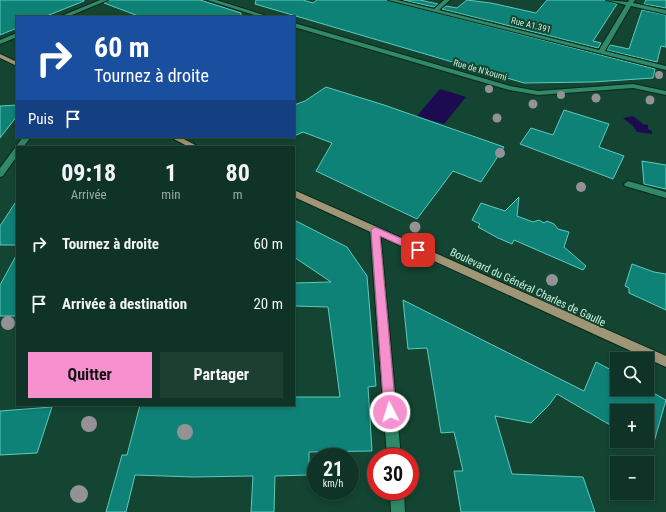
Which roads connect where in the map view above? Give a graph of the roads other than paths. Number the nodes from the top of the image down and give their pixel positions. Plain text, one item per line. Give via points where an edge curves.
1 (105, 0) edge
2 (210, 0) edge
3 (391, 0) edge
4 (447, 0) edge
5 (609, 0) edge
6 (632, 1) edge
7 (666, 7) edge
8 (435, 11) junction
9 (666, 12) edge
10 (65, 16) edge
11 (265, 16) edge
12 (295, 25) edge
13 (16, 35) edge
14 (0, 42) edge
15 (601, 52) junction
16 (0, 56) edge
17 (16, 64) edge
18 (666, 68) edge
19 (666, 93) edge
20 (26, 138) edge
21 (176, 138) edge
22 (20, 146) edge
23 (193, 146) edge
24 (16, 151) edge
25 (0, 174) edge
26 (628, 184) dead end
27 (295, 193) edge
28 (666, 195) edge
29 (375, 230) junction
30 (666, 362) edge
31 (393, 448) edge
32 (397, 500) edge
33 (398, 512) edge

1 - 10 street
2 - 11 street
3 - 8 street, Rue A1.391
4 - 8 street
5 - 6 street
6 - 7 street
6 - 9 street
6 - 15 street
8 - 15 street, Rue A1.391
12 - 19 street, Rue de N'koumi via 509,88 538,94 633,86
13 - 14 street
15 - 18 street, Rue A1.391
16 - 17 main road
20 - 22 street
21 - 23 main road
24 - 25 street
26 - 28 street
27 - 29 main road, Boulevard du Général Charles de Gaulle
29 - 30 main road, Boulevard du Général Charles de Gaulle
29 - 31 street
32 - 33 street

